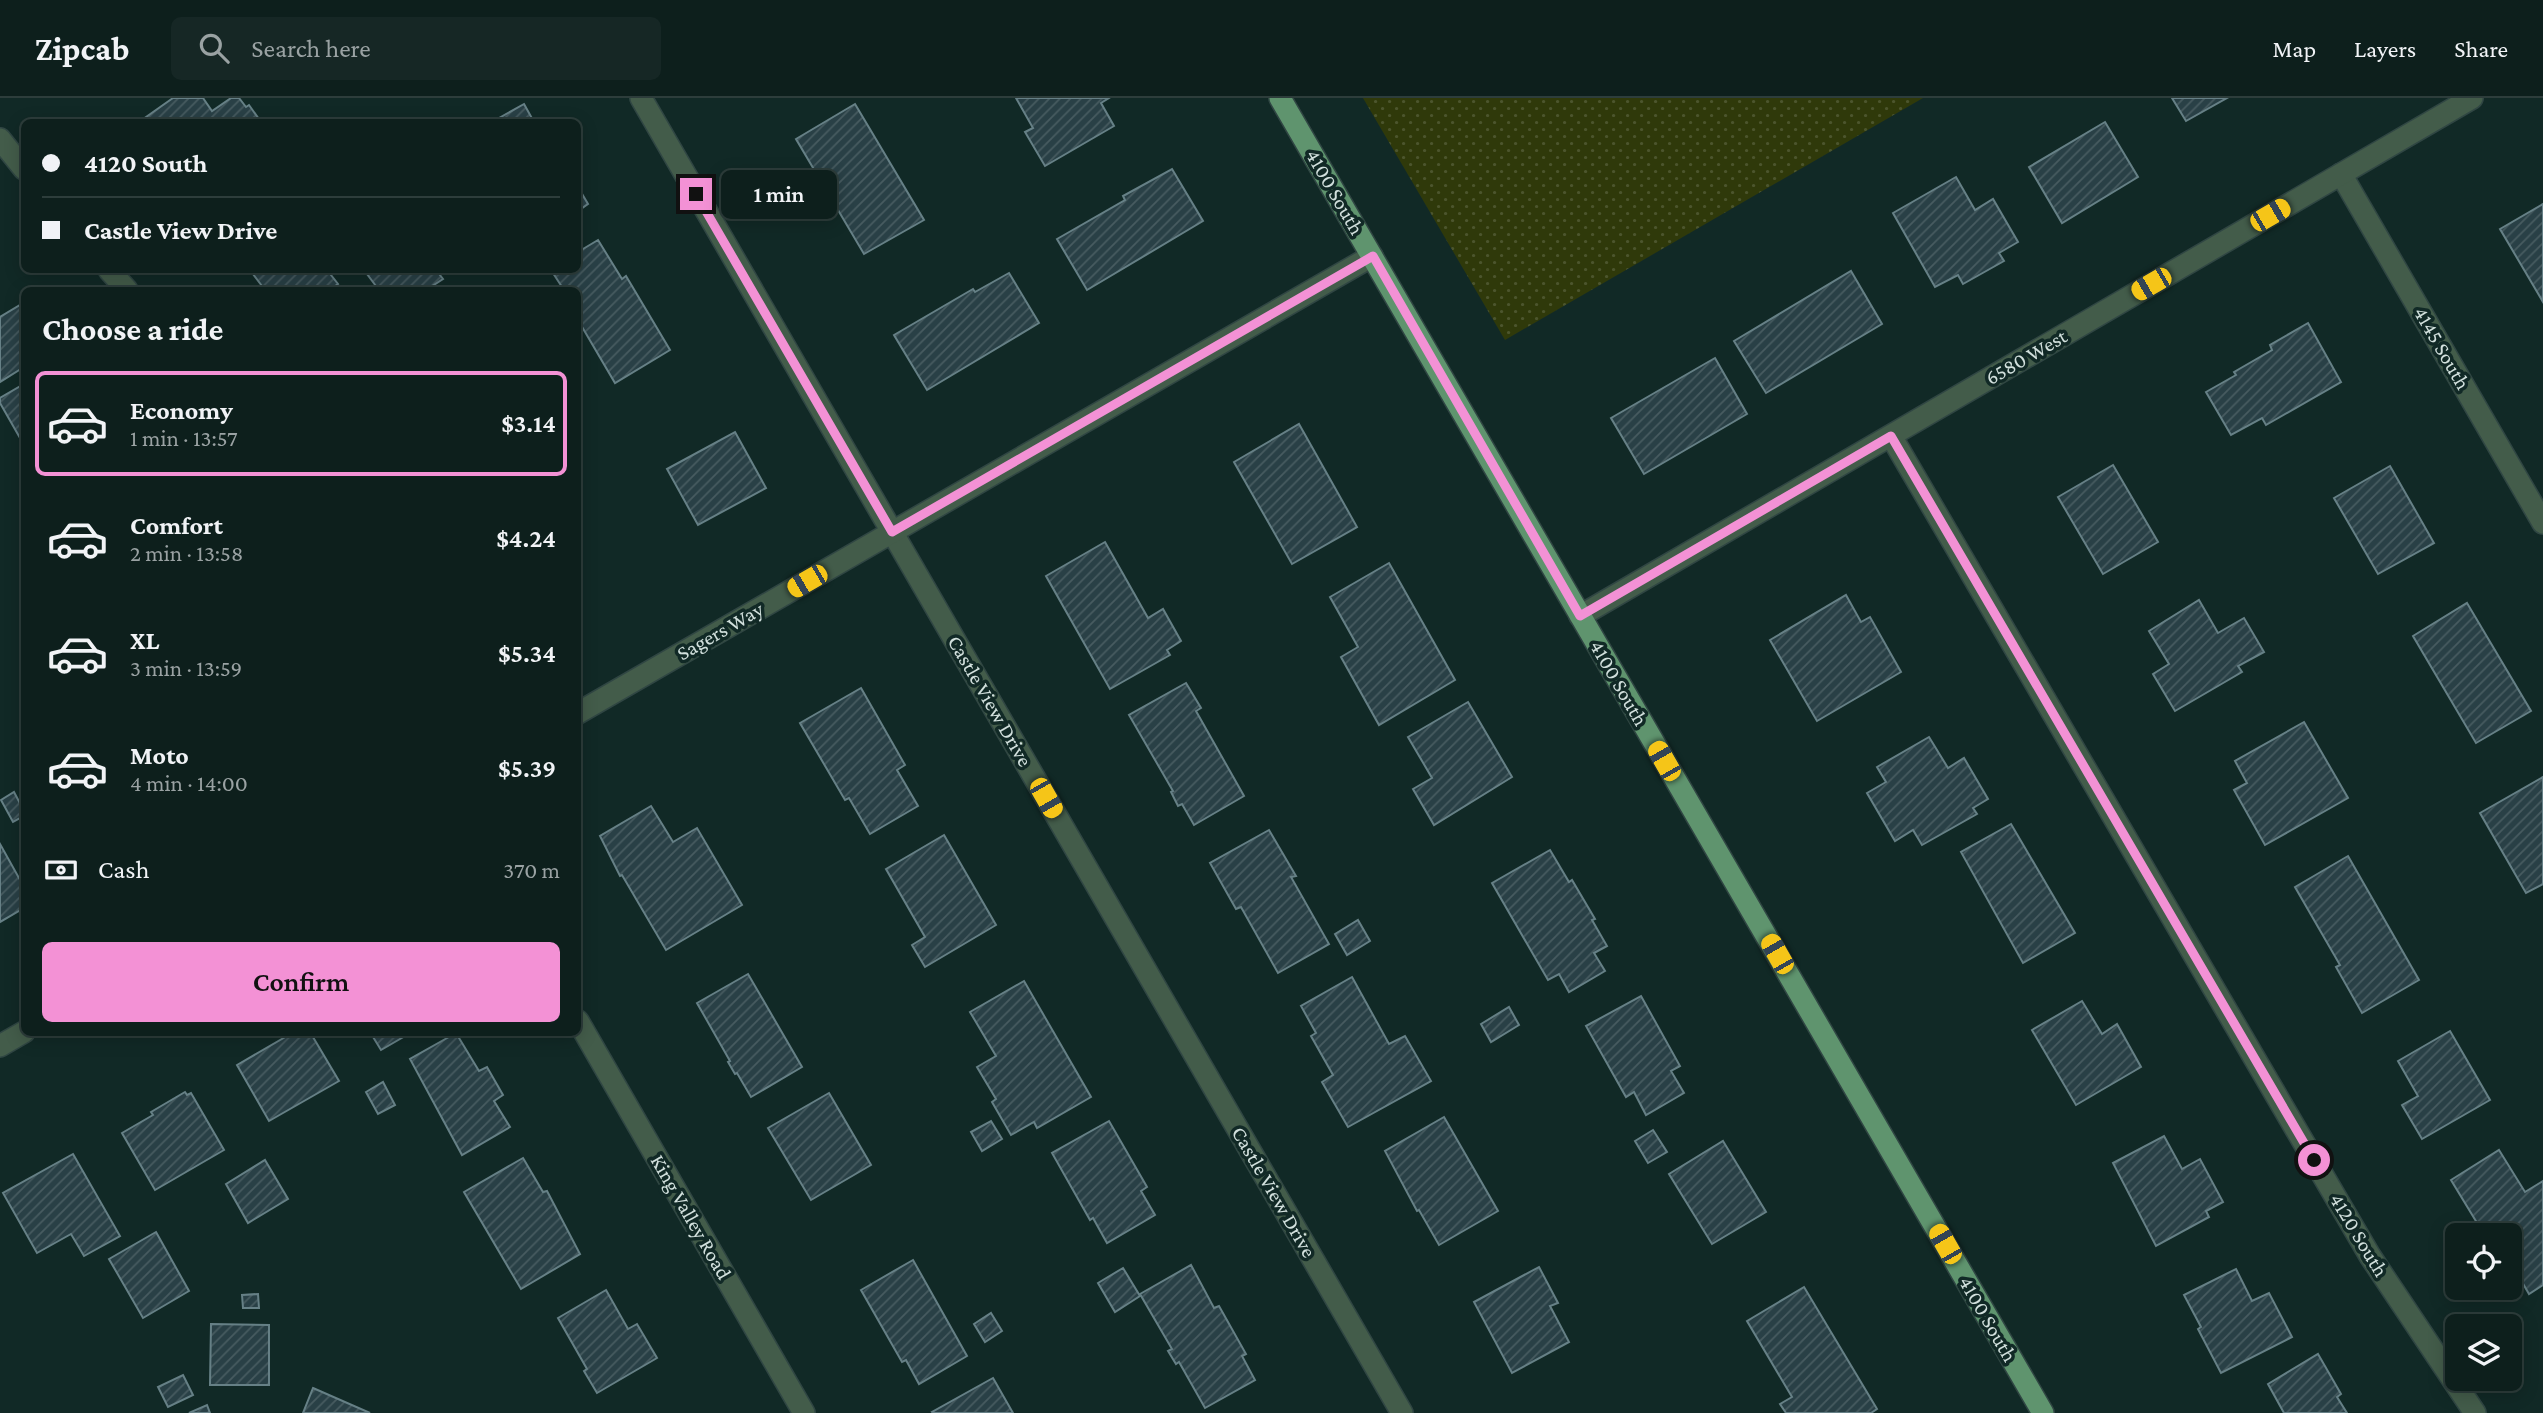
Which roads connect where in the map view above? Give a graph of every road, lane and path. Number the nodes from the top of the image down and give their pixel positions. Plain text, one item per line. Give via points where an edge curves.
1 (641, 98) edge
2 (1280, 98) edge
3 (2472, 98) edge
4 (0, 139) edge
5 (21, 165) edge
6 (2341, 174) junction
7 (1373, 256) junction
8 (112, 273) edge
9 (124, 287) edge
10 (1891, 436) junction
11 (2543, 523) edge
12 (892, 532) junction
13 (1580, 616) junction
14 (581, 711) edge
15 (581, 1026) edge
16 (21, 1034) edge
17 (0, 1046) edge
18 (804, 1413) edge
19 (1402, 1413) edge
20 (2043, 1413) edge
21 (2475, 1413) edge

1 - 12 street, Castle View Drive
2 - 7 main road, 4100 South
3 - 6 street, 6580 West
4 - 5 street
6 - 10 street, 6580 West
6 - 11 street, 4145 South
7 - 12 street, Sagers Way
7 - 13 main road, 4100 South
8 - 9 street
10 - 13 street, 6580 West
10 - 21 street, 4120 South via 2370,1256
12 - 14 street, Sagers Way
12 - 19 street, Castle View Drive
13 - 20 main road, 4100 South
15 - 18 street, King Valley Road
16 - 17 street

